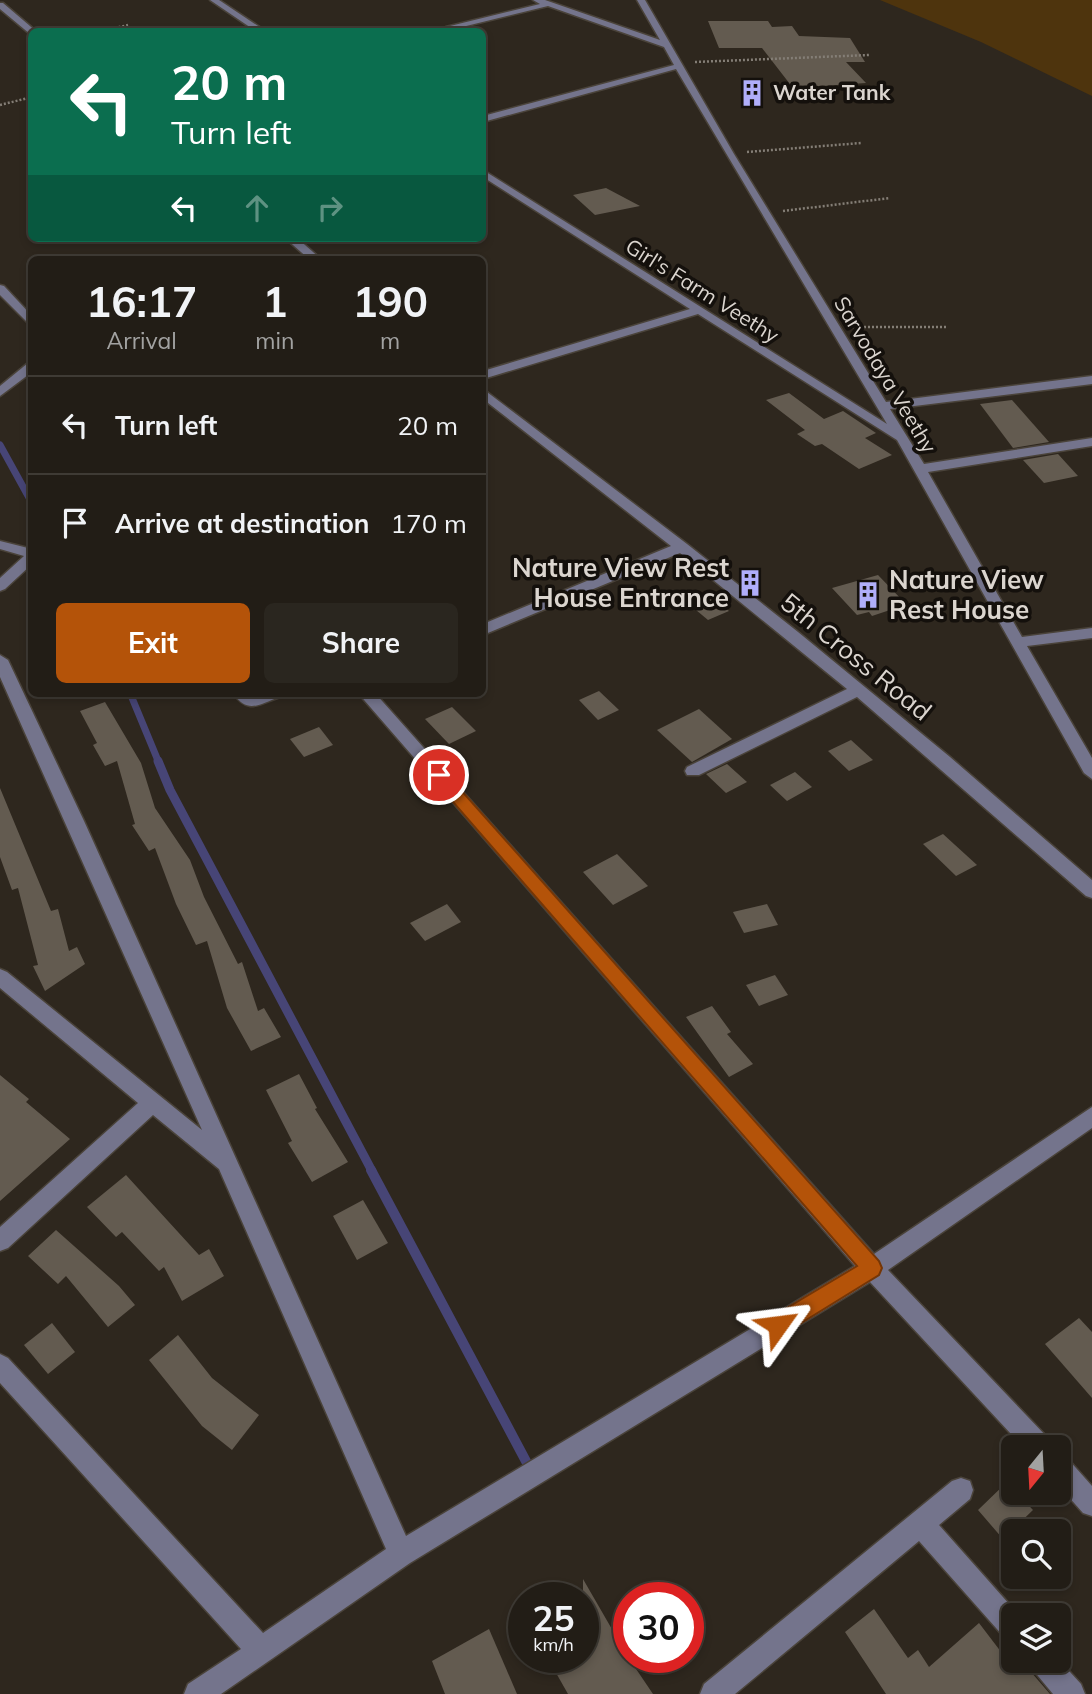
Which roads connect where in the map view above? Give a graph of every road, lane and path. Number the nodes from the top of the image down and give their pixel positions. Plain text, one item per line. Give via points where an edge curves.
1 (214, 0) edge
2 (537, 0) edge
3 (641, 0) edge
4 (548, 4) junction
5 (0, 5) edge
6 (128, 25) dead end
7 (28, 28) edge
8 (116, 28) edge
9 (257, 28) edge
10 (452, 28) edge
11 (666, 45) junction
12 (869, 55) dead end
13 (677, 64) junction
14 (28, 98) edge
15 (0, 104) edge
16 (486, 118) edge
17 (862, 143) dead end
18 (729, 154) junction
19 (486, 175) edge
20 (890, 198) dead end
21 (764, 213) junction
22 (295, 242) edge
23 (312, 256) edge
24 (0, 288) edge
25 (696, 311) junction
26 (28, 320) edge
27 (834, 327) junction
28 (946, 327) dead end
29 (28, 369) edge
30 (486, 374) edge
31 (1092, 380) edge
32 (0, 392) edge
33 (486, 395) edge
34 (881, 406) junction
35 (902, 439) junction
36 (1092, 442) edge
37 (919, 469) junction
38 (0, 545) edge
39 (682, 547) junction
40 (28, 554) edge
41 (28, 559) edge
42 (0, 586) edge
43 (486, 629) edge
44 (1092, 634) edge
45 (1018, 642) junction
46 (0, 660) edge
47 (858, 690) junction
48 (245, 697) edge
49 (263, 697) edge
50 (370, 697) edge
51 (693, 771) dead end
52 (1092, 773) edge
53 (1092, 891) edge
54 (0, 977) edge
55 (153, 1102) junction
56 (1092, 1116) edge
57 (227, 1163) junction
58 (0, 1241) edge
59 (872, 1268) junction
60 (0, 1366) edge
61 (1028, 1435) edge
62 (1071, 1481) edge
63 (961, 1490) dead end
64 (1092, 1504) edge
65 (921, 1524) junction
66 (401, 1554) junction
67 (1001, 1614) edge
68 (260, 1650) junction
69 (1053, 1673) edge
70 (198, 1694) edge
71 (714, 1694) edge
72 (1071, 1694) edge

1 - 9 street
2 - 4 street
3 - 11 street, Sarvodaya Veethy
4 - 10 street
4 - 11 street
5 - 7 street
6 - 8 path
11 - 13 street, Sarvodaya Veethy
12 - 13 path
13 - 16 street
13 - 18 street, Sarvodaya Veethy
14 - 15 path
17 - 18 path
18 - 21 street, Sarvodaya Veethy
19 - 25 street, Girl's Farm Veethy
20 - 21 path
21 - 27 street, Sarvodaya Veethy
22 - 23 street
24 - 26 street
25 - 30 street
25 - 35 street, Girl's Farm Veethy
27 - 28 path
27 - 34 street, Sarvodaya Veethy
29 - 32 street
31 - 34 street
33 - 39 street, 5th Cross Road
34 - 35 street, Sarvodaya Veethy
35 - 37 street, Sarvodaya Veethy
36 - 37 street
37 - 45 street, Sarvodaya Veethy
38 - 40 street
39 - 43 street
39 - 47 street, 5th Cross Road
41 - 42 street
44 - 45 street
45 - 52 street, Sarvodaya Veethy
46 - 57 street
47 - 51 street
47 - 53 street, 5th Cross Road via 991,798
48 - 49 street via 249,702
50 - 59 street
54 - 55 street
55 - 57 street
55 - 58 street
56 - 59 street
57 - 66 street
59 - 61 street
59 - 66 street
60 - 68 street
62 - 64 street
63 - 65 street
65 - 67 street
65 - 71 street
66 - 68 street
68 - 70 street
69 - 72 street

